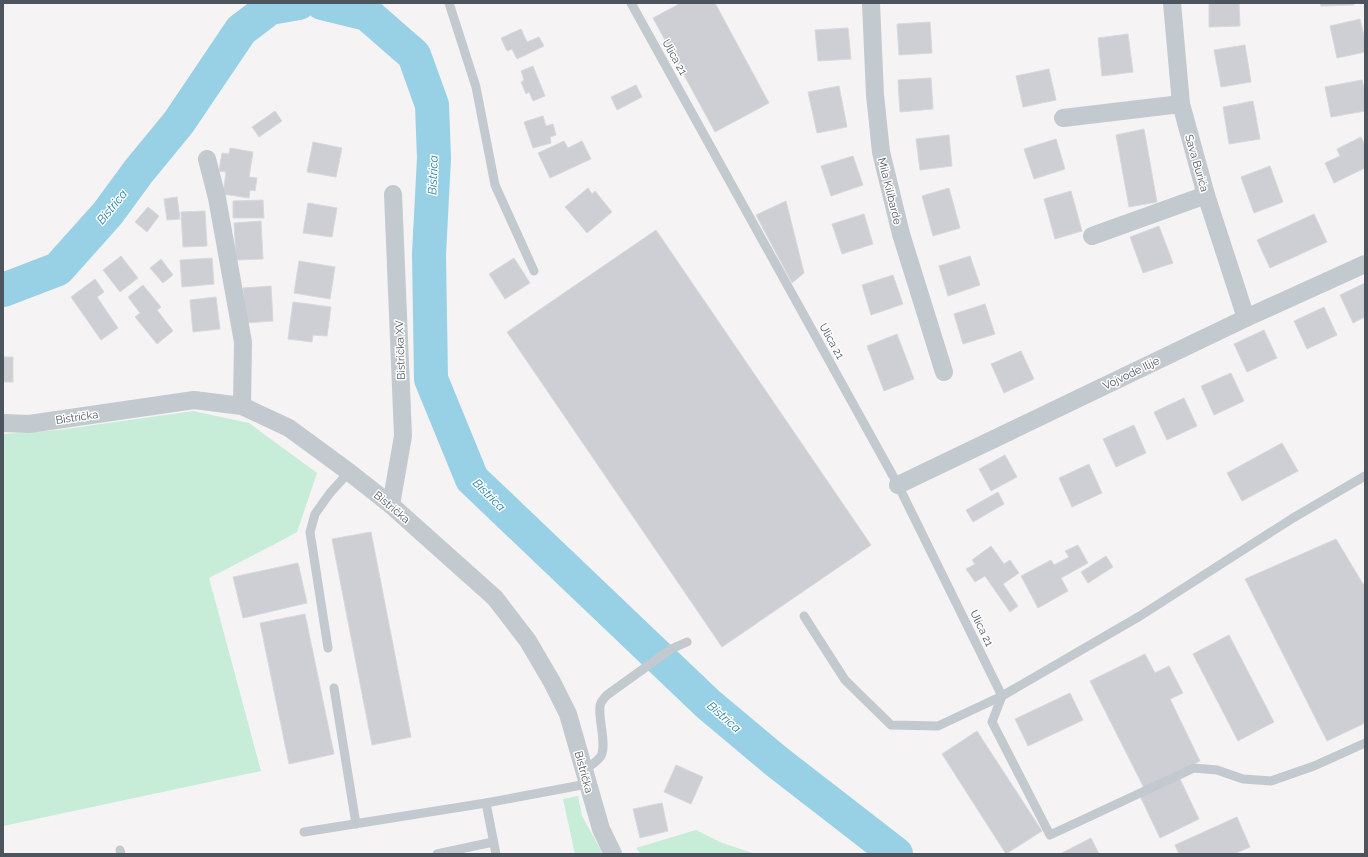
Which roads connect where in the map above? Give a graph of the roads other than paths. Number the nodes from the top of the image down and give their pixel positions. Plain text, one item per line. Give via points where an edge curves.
1 (449, 3) edge
2 (631, 3) edge
3 (871, 3) edge
4 (1172, 3) edge
5 (1180, 104) junction
6 (1063, 118) dead end
7 (207, 159) dead end
8 (393, 194) dead end
9 (1206, 195) junction
10 (1092, 236) dead end
11 (1365, 264) edge
12 (534, 271) dead end
13 (1246, 318) junction
14 (944, 372) dead end
15 (242, 406) junction
16 (3, 423) edge
17 (349, 472) junction
18 (1365, 476) edge
19 (898, 485) junction
20 (391, 505) junction
21 (804, 616) dead end
22 (687, 642) dead end
23 (328, 648) dead end
24 (334, 688) dead end
25 (1002, 696) junction
26 (1365, 743) edge
27 (586, 777) junction
28 (486, 803) junction
29 (356, 824) junction
30 (304, 832) dead end
31 (494, 842) junction
32 (437, 854) edge
33 (496, 854) edge
34 (612, 854) edge

1 - 12 lane via 476,87 496,185
2 - 19 lane, Ulica 21
3 - 14 street, Mila Kilibarde via 875,95 881,152 901,234
4 - 5 street, Sava Burića
5 - 6 street
5 - 9 street, Sava Burića
7 - 15 street via 217,198 242,342
8 - 20 street, Bistrička XV via 403,436
9 - 10 street
9 - 13 street, Sava Burića
11 - 13 street, Vojvode Ilije
13 - 19 street, Vojvode Ilije
15 - 16 street, Bistrička via 194,400 29,424
15 - 17 street, Bistrička via 289,428
17 - 20 street, Bistrička
17 - 23 lane via 315,514 310,532
18 - 25 lane via 1293,518 1140,616
19 - 25 lane, Ulica 21
20 - 27 street, Bistrička via 495,598 528,641 568,714
21 - 25 lane via 845,680 891,725 938,726
22 - 27 lane via 671,649 602,700 602,754
24 - 29 lane
25 - 26 lane via 992,722 1050,835 1194,768 1218,770 1243,779 1271,781 1314,766
27 - 28 lane
27 - 34 street, Bistrička via 601,829
28 - 29 lane
28 - 31 lane
29 - 30 lane
31 - 32 lane
31 - 33 lane

